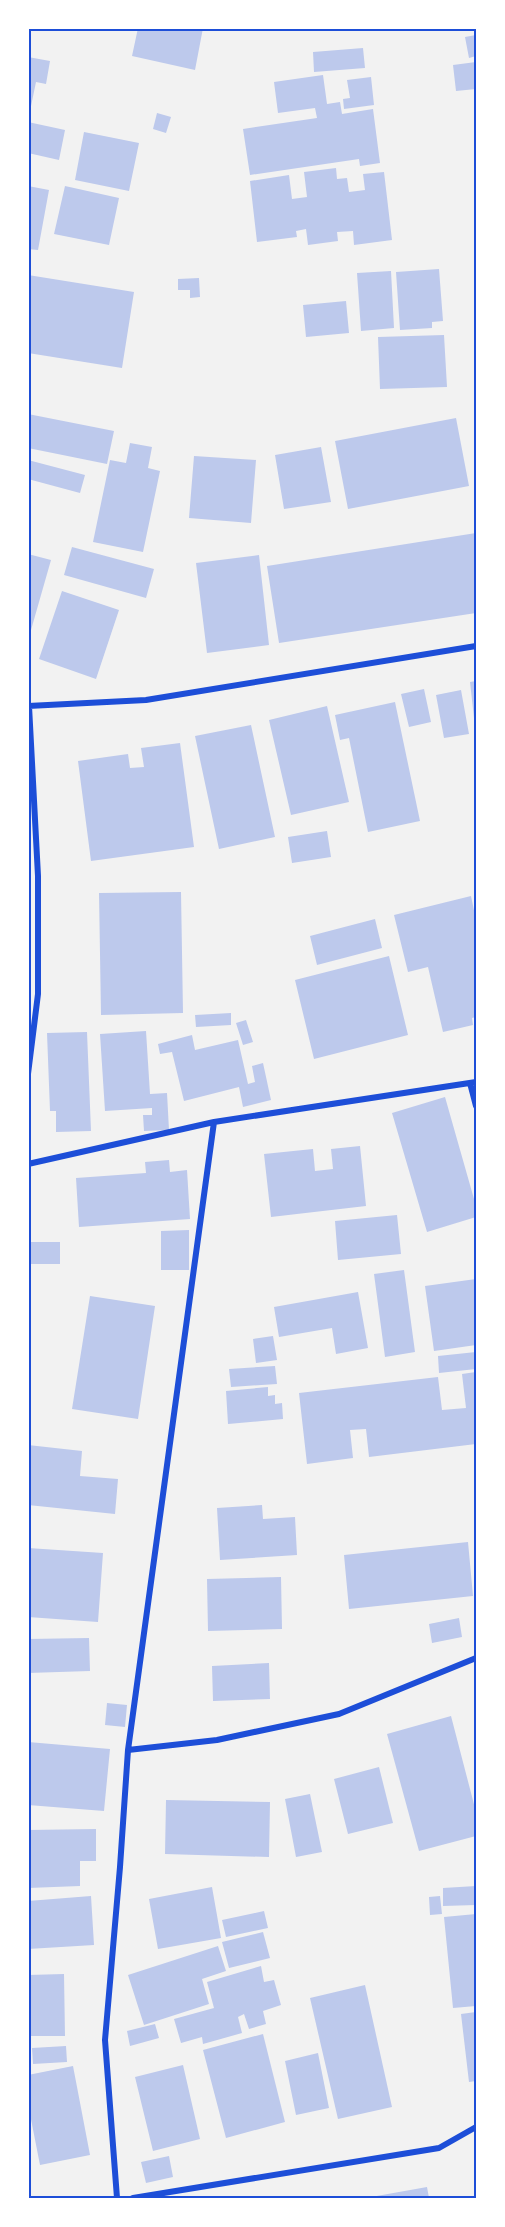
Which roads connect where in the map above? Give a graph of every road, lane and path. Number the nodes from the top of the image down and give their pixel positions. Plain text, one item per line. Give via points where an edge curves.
1 (477, 646) edge
2 (29, 706) edge
3 (28, 1074) edge
4 (473, 1082) edge
5 (477, 1106) edge
6 (214, 1122) junction
7 (28, 1164) edge
8 (477, 1658) edge
9 (128, 1750) junction
10 (477, 2127) edge
11 (117, 2199) edge
12 (133, 2199) edge

1 - 2 street via 146,700
2 - 3 street via 38,876 38,994
4 - 5 street
4 - 6 street
6 - 7 street
6 - 9 street
8 - 9 street via 339,1714 217,1740
9 - 11 street via 105,2040
10 - 12 street via 439,2148

